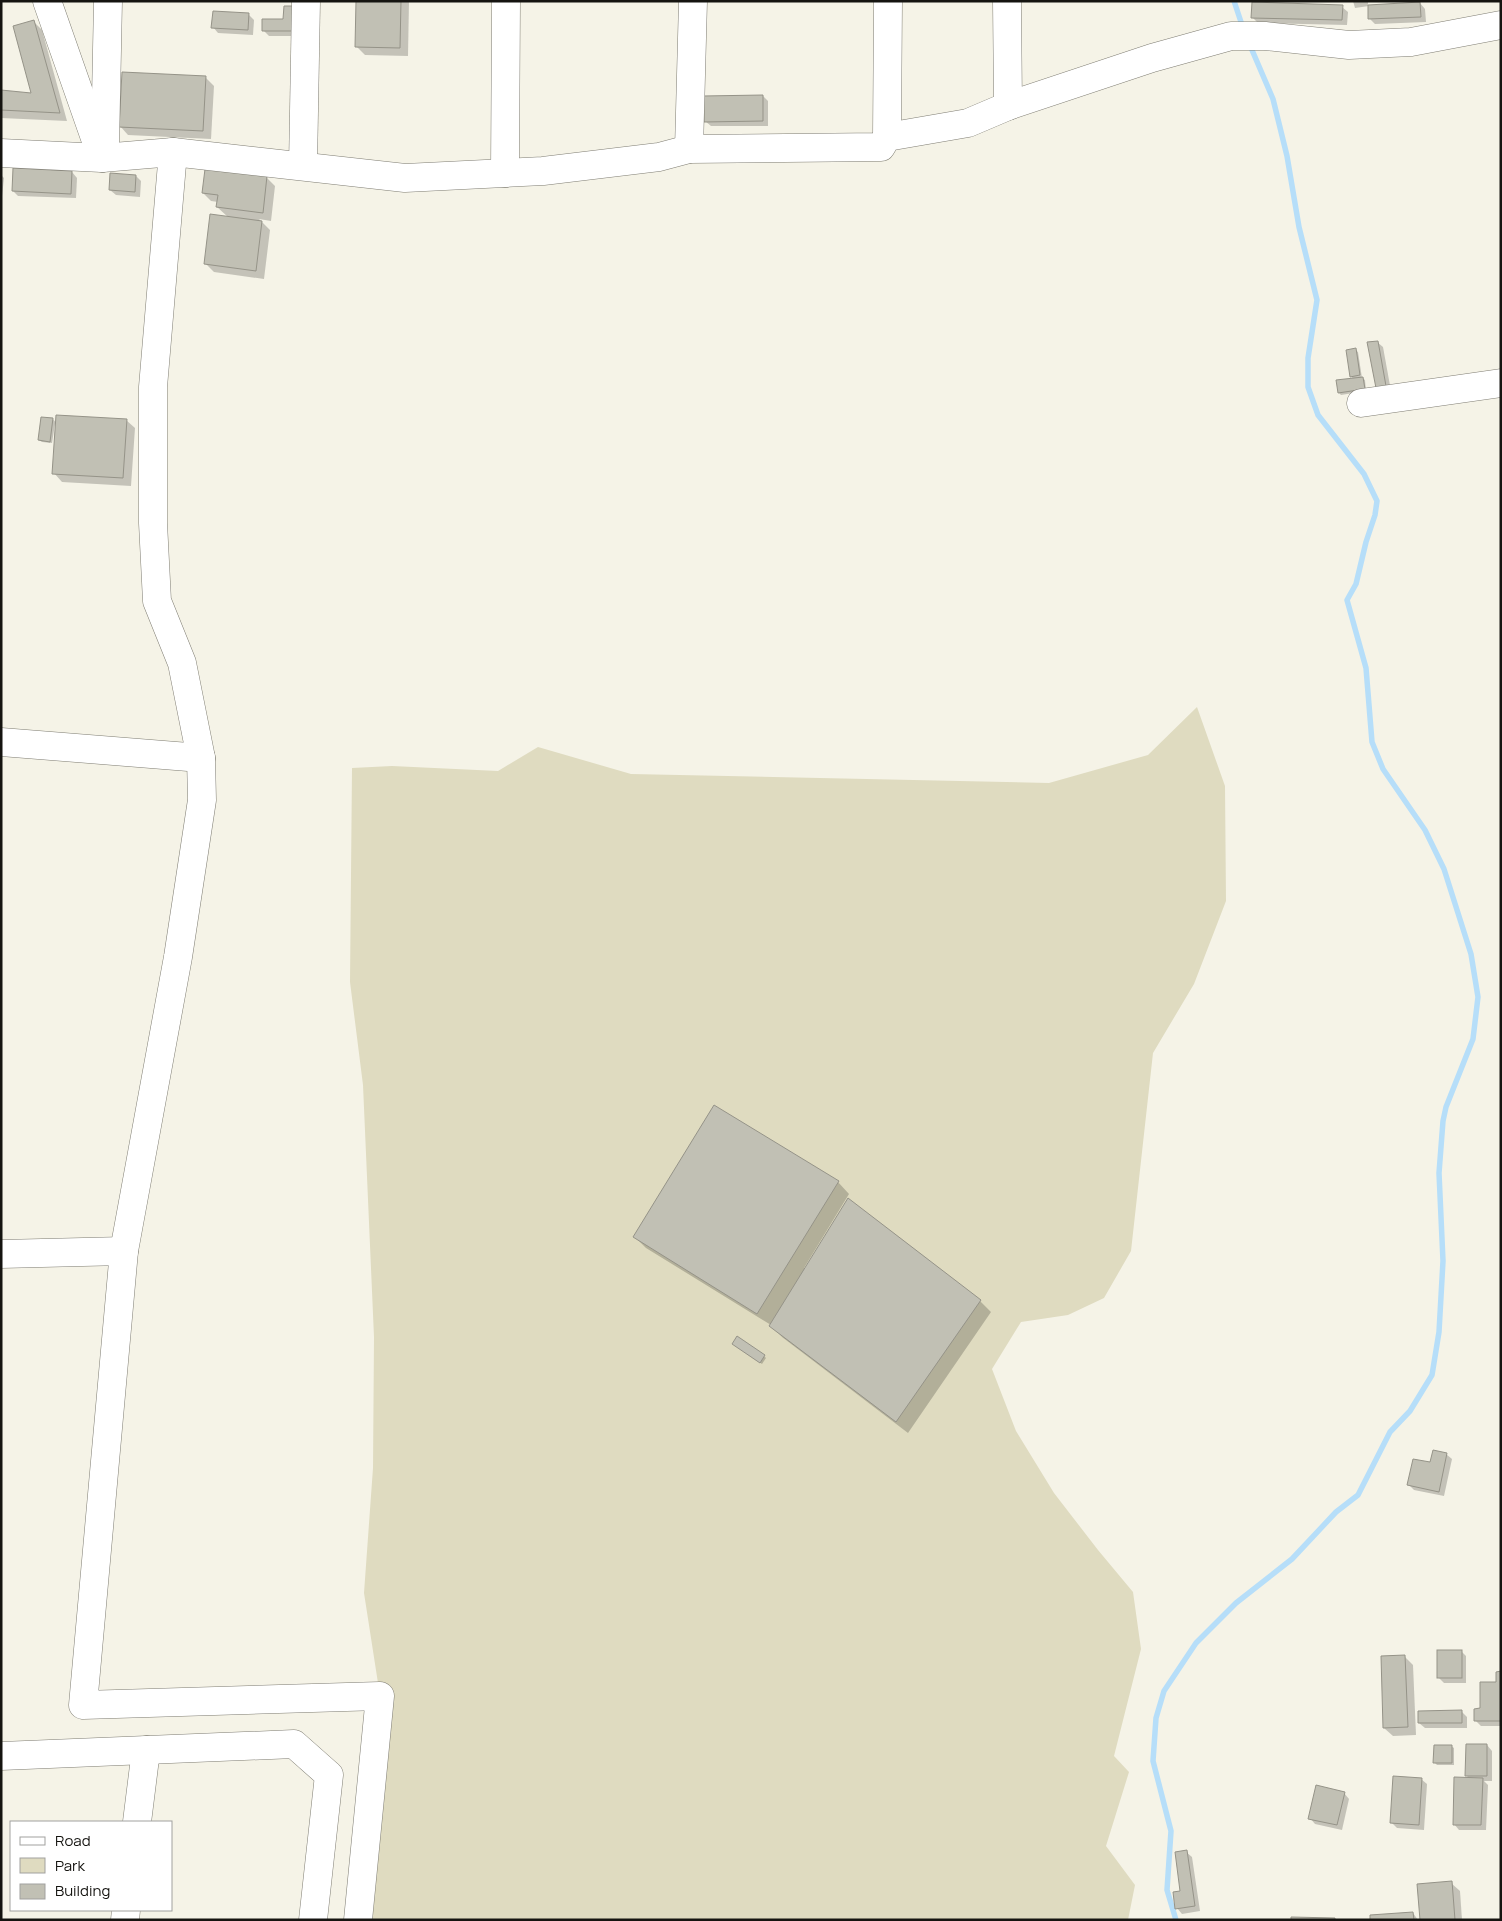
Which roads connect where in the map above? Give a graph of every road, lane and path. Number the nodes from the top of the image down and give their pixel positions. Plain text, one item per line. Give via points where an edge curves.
1 (47, 1) edge
2 (108, 1) edge
3 (306, 1) edge
4 (506, 1) edge
5 (694, 1) edge
6 (888, 1) edge
7 (1007, 1) edge
8 (1501, 25) edge
9 (1008, 106) junction
10 (887, 137) junction
11 (689, 149) junction
12 (174, 152) junction
13 (1, 153) edge
14 (103, 158) junction
15 (303, 166) junction
16 (505, 173) junction
17 (1501, 383) edge
18 (1361, 403) dead end
19 (1, 742) edge
20 (201, 758) junction
21 (124, 1251) junction
22 (1, 1254) edge
23 (146, 1750) junction
24 (1, 1756) edge
25 (137, 1821) edge
26 (314, 1920) edge
27 (358, 1920) edge

1 - 14 street
2 - 14 street
3 - 15 street
4 - 16 street
5 - 11 street
6 - 10 street
7 - 9 street
8 - 9 street via 1411,42 1349,45 1264,36 1231,36 1152,58
9 - 10 street via 968,122
10 - 11 street via 881,147
11 - 16 street via 658,157
12 - 14 street
12 - 15 street
12 - 20 street via 153,387 156,601 182,663
13 - 14 street
15 - 16 street via 406,178
17 - 18 street
19 - 20 street
20 - 21 street via 202,800 178,957
21 - 22 street
21 - 27 street via 83,1705 380,1696
23 - 24 street
23 - 25 street
23 - 26 street via 294,1744 329,1775

